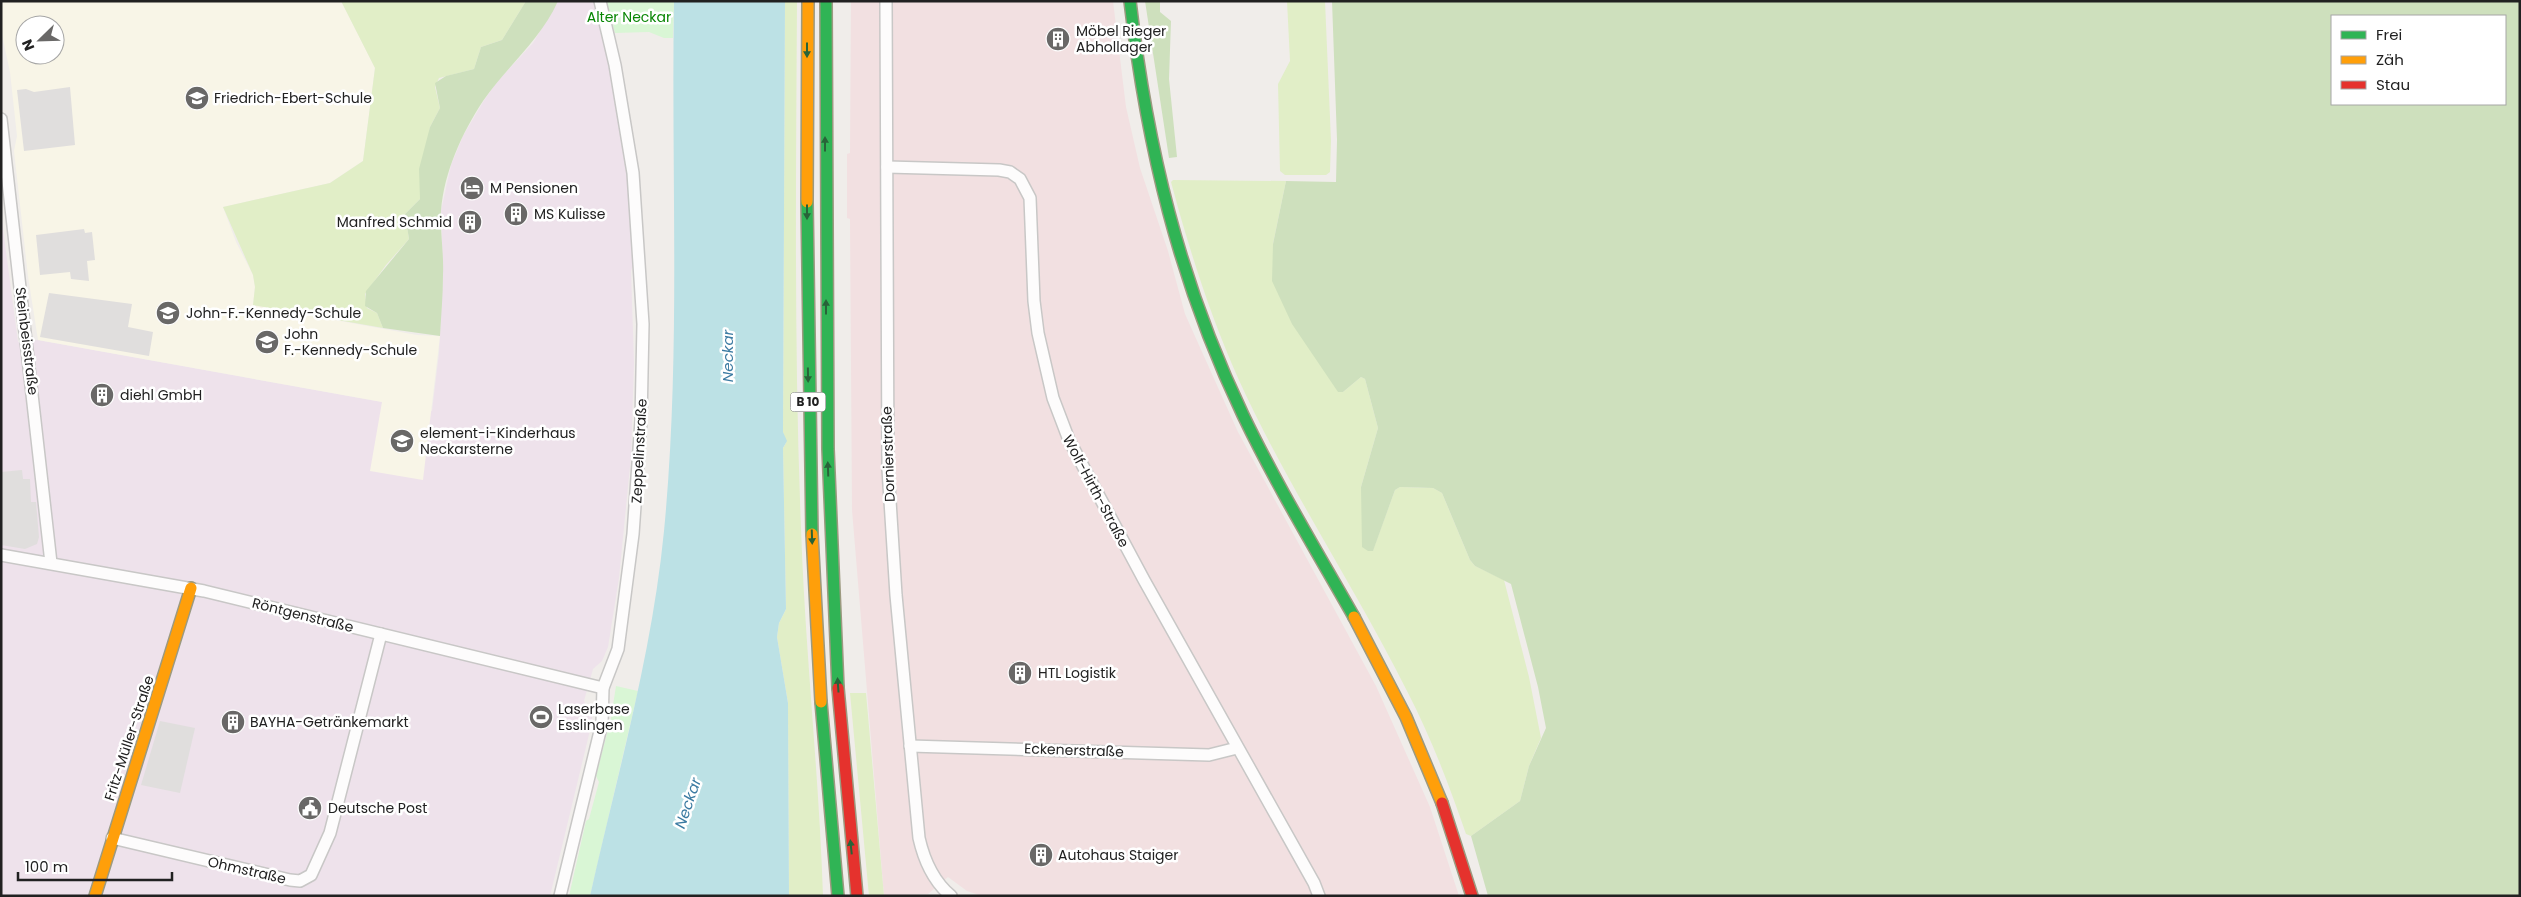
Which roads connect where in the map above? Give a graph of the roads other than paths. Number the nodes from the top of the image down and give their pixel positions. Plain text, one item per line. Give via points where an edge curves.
1 (600, 1) edge
2 (808, 1) edge
3 (826, 1) edge
4 (886, 1) edge
5 (1130, 1) edge
6 (1, 119) edge
7 (886, 168) junction
8 (1, 555) edge
9 (51, 563) junction
10 (191, 588) junction
11 (381, 634) junction
12 (603, 688) junction
13 (910, 746) junction
14 (1237, 748) junction
15 (112, 838) junction
16 (835, 871) junction
17 (95, 896) edge
18 (560, 896) edge
19 (833, 896) edge
20 (838, 896) edge
21 (856, 896) edge
22 (951, 896) edge
23 (1319, 896) edge
24 (1472, 896) edge

1 - 12 street, Zeppelinstraße via 615,65 633,173 643,324 641,421 633,534 618,649
2 -> 16 main road, B 10 via 807,328 811,522 821,712
21 -> 3 main road, B 10 via 839,705 829,525
4 - 7 street, Dornierstraße
5 - 24 main road via 1158,179 1200,318 1259,446 1395,694 1433,779
6 - 9 street, Steinbeisstraße
7 - 13 street, Dornierstraße via 888,468
7 - 14 street, Wolf-Hirth-Straße via 999,170 1016,176 1025,184 1031,207 1038,333 1048,382 1064,428 1113,524
8 - 9 street, Röntgenstraße
9 - 10 street, Röntgenstraße
10 - 11 street, Röntgenstraße
10 - 15 main road, Fritz-Müller-Straße
11 - 12 street, Röntgenstraße
11 - 15 street, Ohmstraße via 335,818 309,876 300,881 290,880
12 - 18 street, Zeppelinstraße via 602,723
13 - 14 street, Eckenerstraße via 1209,756
13 - 22 street, Dornierstraße via 921,848 935,879
14 - 23 street, Wolf-Hirth-Straße
15 - 17 main road, Fritz-Müller-Straße
16 - 19 main road
16 - 20 main road, B 10

